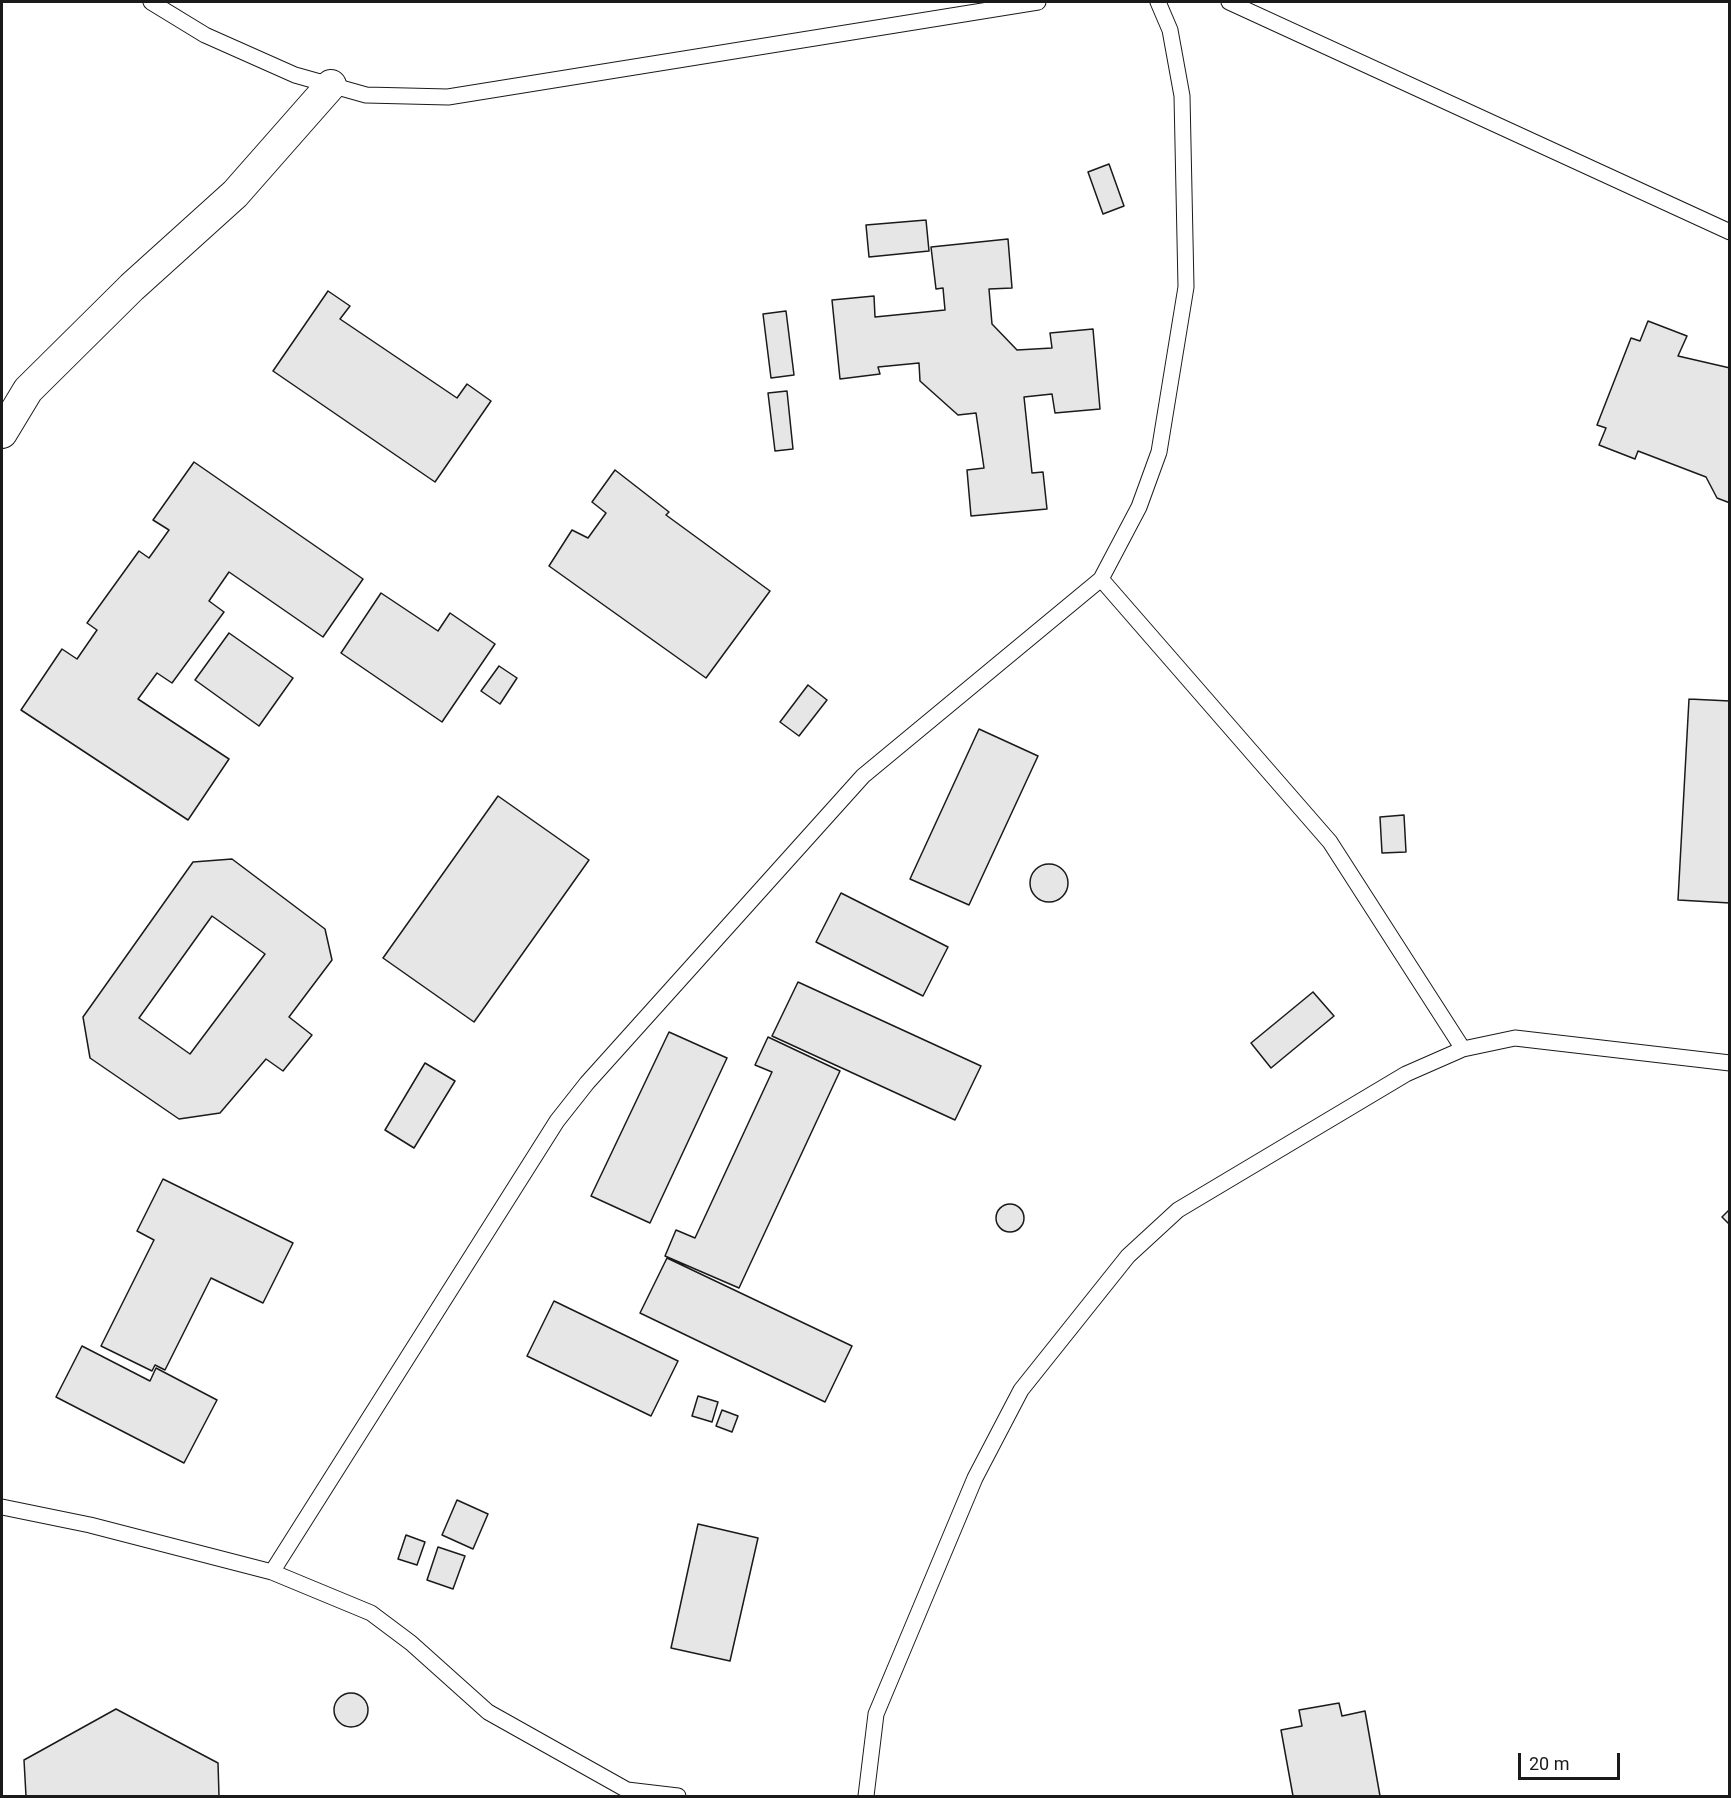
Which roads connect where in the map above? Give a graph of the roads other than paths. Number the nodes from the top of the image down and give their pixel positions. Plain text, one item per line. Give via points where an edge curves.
1 (151, 2) edge
2 (1038, 2) edge
3 (1158, 2) edge
4 (1229, 2) edge
5 (331, 85) junction
6 (1730, 232) edge
7 (2, 433) edge
8 (1101, 579) junction
9 (1464, 1049) junction
10 (1730, 1062) edge
11 (2, 1507) edge
12 (272, 1572) junction
13 (678, 1797) edge
14 (866, 1797) edge

1 - 5 lane via 205,35 295,75
2 - 5 lane via 448,97 366,95
3 - 8 lane via 1170,30 1182,96 1186,287 1159,452 1139,507
4 - 6 lane
5 - 7 street via 235,194 28,390
8 - 9 lane via 1330,842
8 - 12 lane via 863,776 587,1083 557,1121
9 - 10 lane via 1515,1038
9 - 14 lane via 1406,1074 1178,1210 1121,1265 1021,1390 975,1479 876,1714
11 - 12 lane via 90,1525
12 - 13 lane via 371,1613 488,1712 607,1779 627,1790

